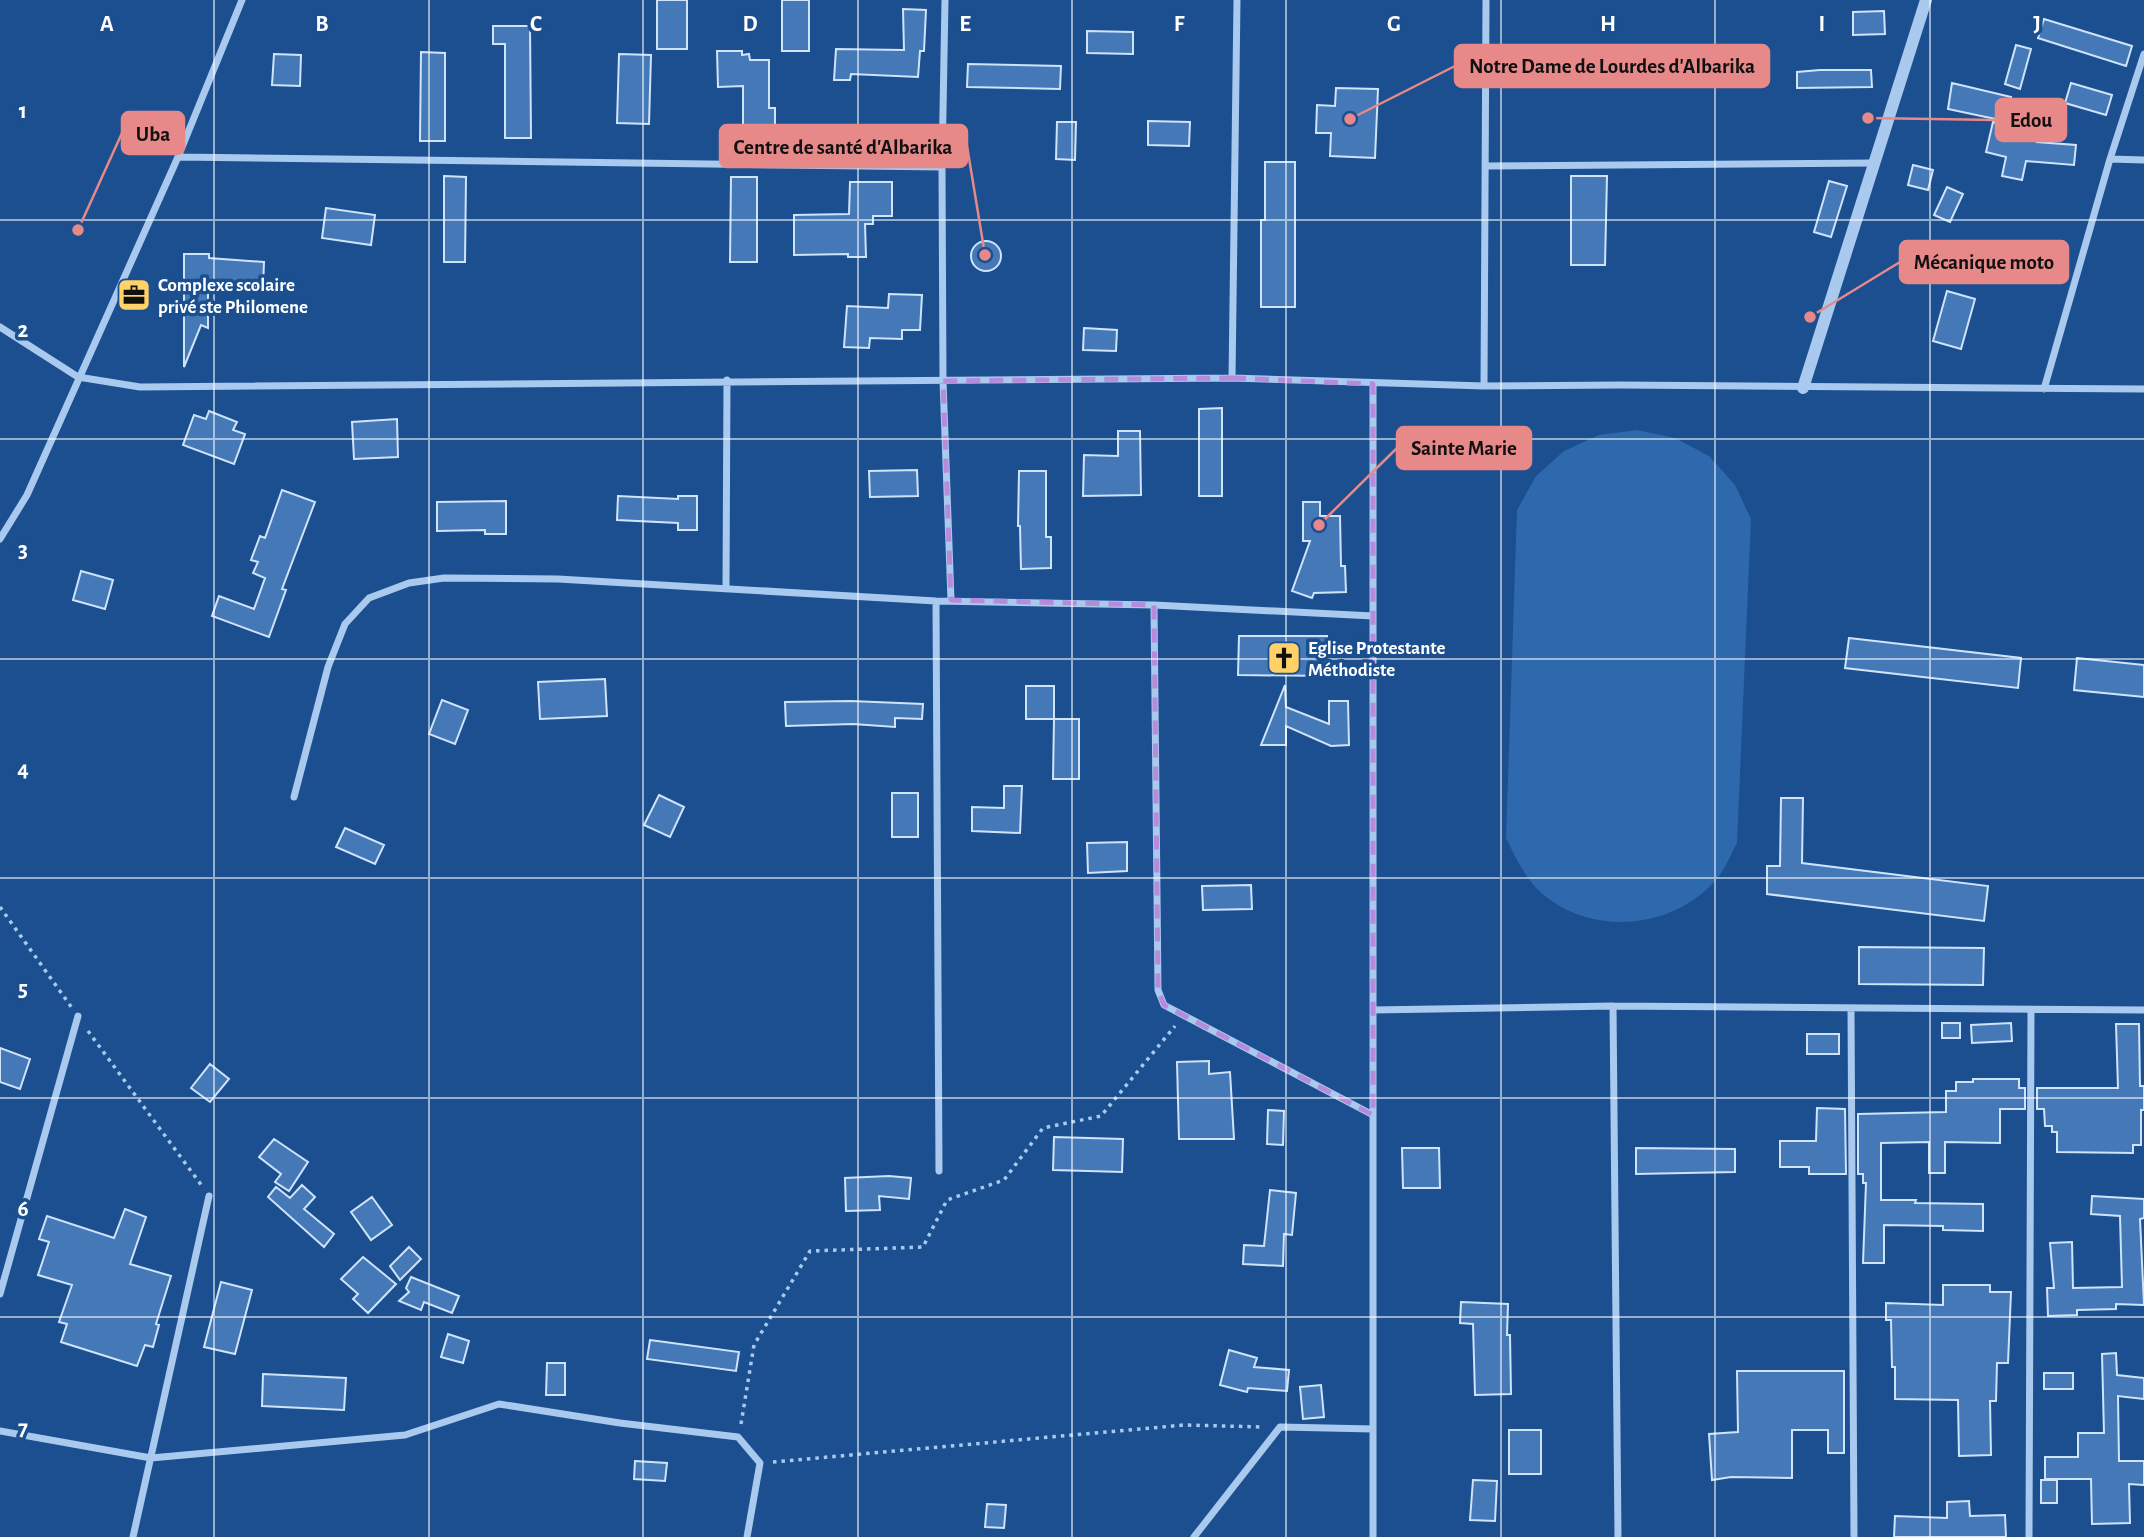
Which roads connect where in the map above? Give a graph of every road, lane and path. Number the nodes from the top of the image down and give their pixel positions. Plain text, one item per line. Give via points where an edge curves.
1 (242, 0) edge
2 (945, 0) edge
3 (1237, 0) edge
4 (1486, 0) edge
5 (1926, 0) edge
6 (2144, 54) edge
7 (178, 157) junction
8 (2110, 159) junction
9 (2144, 160) edge
10 (1874, 163) junction
11 (942, 166) junction
12 (1485, 166) junction
13 (0, 327) edge
14 (78, 377) junction
15 (1232, 378) junction
16 (727, 380) junction
17 (943, 381) junction
18 (1373, 384) junction
19 (1483, 386) junction
20 (1803, 388) junction
21 (2044, 389) junction
22 (2144, 389) edge
23 (0, 538) edge
24 (726, 588) junction
25 (951, 600) junction
26 (936, 601) junction
27 (1154, 605) junction
28 (1373, 616) junction
29 (294, 797) dead end
30 (0, 907) edge
31 (1613, 1006) junction
32 (1851, 1009) junction
33 (1373, 1010) junction
34 (2144, 1010) edge
35 (2031, 1011) junction
36 (78, 1016) junction
37 (1183, 1016) junction
38 (1373, 1115) junction
39 (939, 1171) dead end
40 (209, 1196) joint
41 (0, 1294) edge
42 (1280, 1427) junction
43 (1373, 1429) junction
44 (0, 1431) edge
45 (738, 1437) junction
46 (151, 1458) junction
47 (760, 1463) junction
48 (133, 1537) edge
49 (747, 1537) edge
50 (1194, 1537) edge
51 (1373, 1537) edge
52 (1618, 1537) edge
53 (1854, 1537) edge
54 (2029, 1537) edge

1 - 7 street
2 - 11 street
3 - 15 street
4 - 12 street
5 - 10 street
6 - 8 street
7 - 11 street
7 - 14 street
8 - 9 street
8 - 21 street
10 - 12 street
10 - 20 street
11 - 17 street
12 - 19 street
13 - 14 street
14 - 16 street via 140,387
14 - 23 street via 27,495
15 - 17 street
15 - 18 street
16 - 17 street
16 - 24 street
17 - 25 street
18 - 19 street
18 - 28 street
19 - 20 street
20 - 21 street
21 - 22 street
24 - 26 street
24 - 29 street via 444,578 409,583 369,598 345,624 328,667
25 - 26 street
25 - 27 street
26 - 39 street
27 - 28 street
27 - 37 street via 1158,990 1164,1005
28 - 33 street
30 - 36 path
31 - 32 street
31 - 33 street
31 - 52 street
32 - 35 street
32 - 53 street
33 - 38 street
34 - 35 street
35 - 54 street
36 - 40 path
36 - 41 street
37 - 38 street
37 - 45 path via 1101,1116 1043,1128 1004,1180 947,1200 923,1247 810,1251 754,1345
38 - 43 street
40 - 46 street
42 - 43 street
42 - 47 path via 1184,1425
42 - 50 street
43 - 51 street
44 - 46 street
45 - 46 street via 499,1404 405,1435
45 - 47 street
46 - 48 street
47 - 49 street

